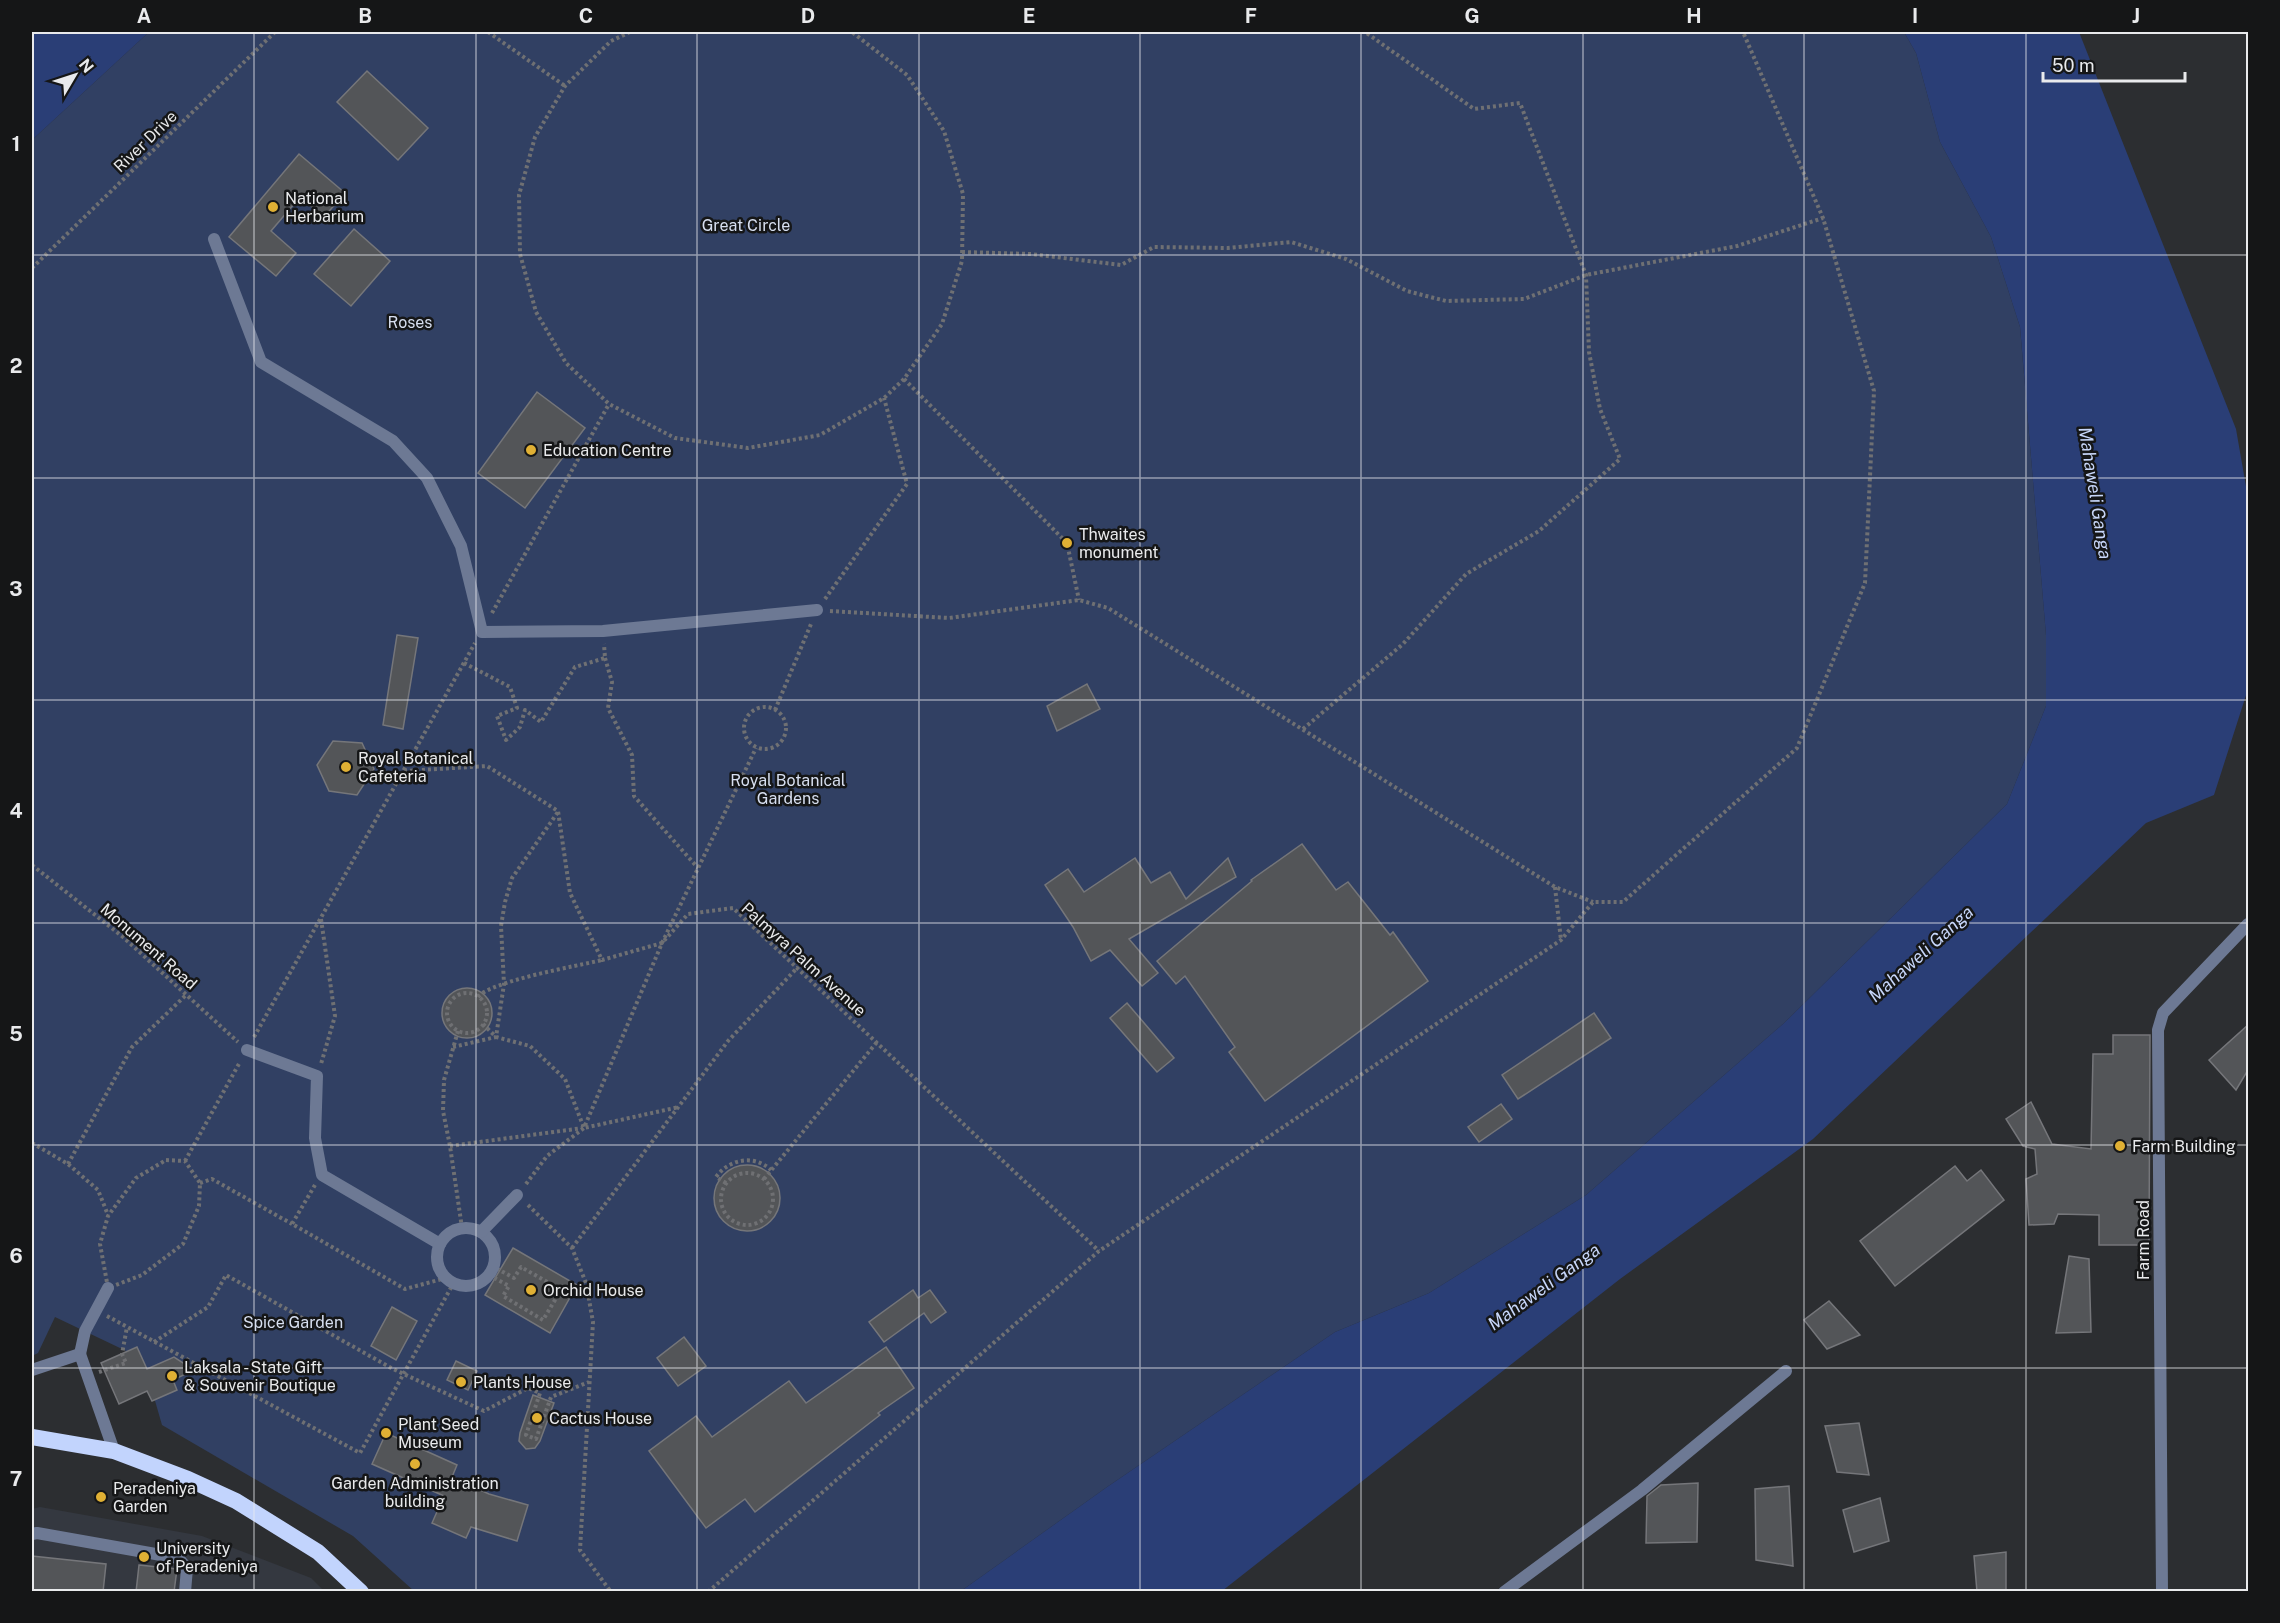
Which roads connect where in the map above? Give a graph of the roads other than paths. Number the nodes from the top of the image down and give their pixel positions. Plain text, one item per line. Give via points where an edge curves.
1 (214, 239) dead end
2 (817, 610) road end
3 (2248, 924) edge
4 (247, 1050) road end
5 (517, 1195) road end
6 (481, 1232) junction
7 (440, 1244) junction
8 (108, 1288) road end
9 (80, 1354) junction
10 (32, 1370) edge
11 (1786, 1371) dead end
12 (33, 1439) edge
13 (114, 1451) junction
14 (32, 1534) edge
15 (185, 1592) edge
16 (361, 1592) edge
17 (1504, 1592) edge
18 (2162, 1592) edge

1 - 2 lane via 261,362 393,441 427,478 461,546 482,632 603,631
3 - 18 lane, Farm Road via 2163,1013 2158,1030
4 - 7 lane via 317,1076 315,1138 322,1174
5 - 6 lane
6 - 7 lane via 462,1228
6 - 7 lane via 494,1247 495,1257 492,1271 473,1286 450,1281 441,1272 437,1262
8 - 9 lane via 85,1331
9 - 10 lane
9 - 13 lane
11 - 17 lane via 1642,1490
12 - 13 highway
13 - 16 highway via 236,1501 318,1552
14 - 15 lane via 178,1558 187,1568

